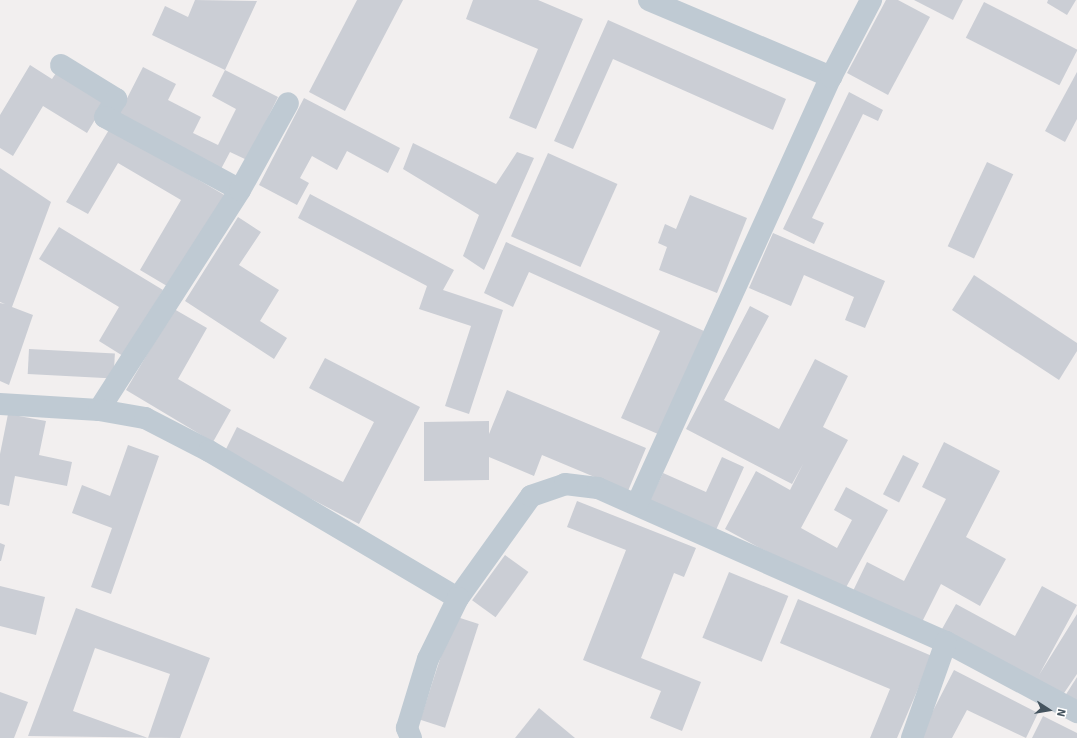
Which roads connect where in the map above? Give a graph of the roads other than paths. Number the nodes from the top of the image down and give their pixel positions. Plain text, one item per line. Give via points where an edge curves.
1 (648, 0) edge
2 (870, 0) edge
3 (61, 66) dead end
4 (831, 77) junction
5 (288, 103) dead end
6 (240, 190) junction
7 (1, 409) edge
8 (99, 410) junction
9 (637, 504) junction
10 (458, 598) junction
11 (946, 642) junction
12 (1077, 712) edge
13 (411, 738) edge
14 (912, 738) edge

1 - 4 street
2 - 4 street
3 - 6 street via 116,99 105,117
4 - 9 street
5 - 6 street
6 - 8 street
7 - 8 street
8 - 10 street via 145,418 209,451
9 - 10 street via 598,488 565,484 531,496
9 - 11 street
10 - 13 street via 428,659 407,728
11 - 12 street
11 - 14 street

